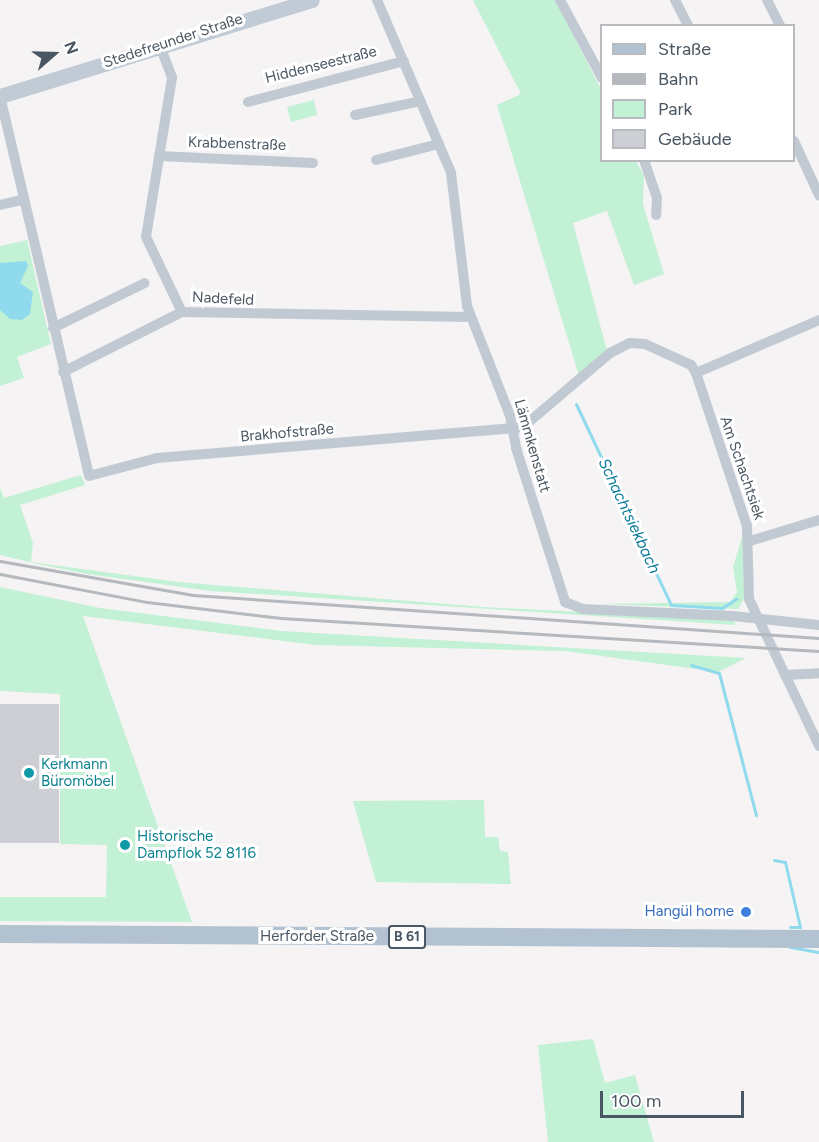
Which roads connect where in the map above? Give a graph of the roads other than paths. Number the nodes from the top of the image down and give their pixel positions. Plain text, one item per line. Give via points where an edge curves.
1 (312, 0) edge
2 (377, 0) edge
3 (560, 0) edge
4 (675, 0) edge
5 (767, 0) edge
6 (687, 24) edge
7 (779, 24) edge
8 (160, 46) junction
9 (404, 61) junction
10 (600, 74) edge
11 (0, 96) edge
12 (421, 101) junction
13 (248, 102) dead end
14 (355, 115) dead end
15 (795, 143) edge
16 (439, 144) junction
17 (159, 156) junction
18 (376, 160) dead end
19 (645, 162) edge
20 (313, 163) dead end
21 (819, 195) edge
22 (22, 200) junction
23 (0, 205) edge
24 (656, 215) dead end
25 (145, 283) dead end
26 (182, 312) junction
27 (470, 317) junction
28 (819, 320) edge
29 (53, 328) junction
30 (693, 369) junction
31 (63, 372) junction
32 (512, 428) junction
33 (819, 520) edge
34 (750, 541) junction
35 (756, 617) junction
36 (819, 625) edge
37 (819, 674) edge
38 (785, 675) junction
39 (819, 746) edge
40 (0, 934) edge
41 (816, 939) edge

1 - 8 street, Stedefreunder Straße
2 - 9 street, Lämmkenstatt
3 - 10 street
4 - 6 street
5 - 7 street
8 - 11 street, Stedefreunder Straße
8 - 17 street, Nadefeld via 172,78
9 - 12 street, Lämmkenstatt
9 - 13 street, Hiddenseestraße
11 - 22 street, Brakhofstraße
12 - 14 street
12 - 16 street, Lämmkenstatt
15 - 21 street
16 - 18 street
16 - 27 street, Lämmkenstatt via 452,181
17 - 20 street, Krabbenstraße
17 - 26 street, Nadefeld via 146,237
19 - 24 street via 657,198
22 - 23 street
22 - 29 street, Brakhofstraße
25 - 29 street
26 - 27 street, Nadefeld
26 - 31 street
27 - 32 street, Lämmkenstatt
28 - 30 street
29 - 31 street, Brakhofstraße
30 - 32 street, Brakhofstraße via 636,342 610,353 535,422
30 - 34 street, Am Schachtsiek
31 - 32 street, Brakhofstraße via 89,476 157,458
32 - 35 street, Lämmkenstatt via 565,602 583,609
33 - 34 street
34 - 35 street, Am Schachtsiek via 745,579
35 - 36 street
35 - 38 street, Am Schachtsiek
37 - 38 street
38 - 39 street, Am Schachtsiek
40 - 41 main road, Herforder Straße / B 61

